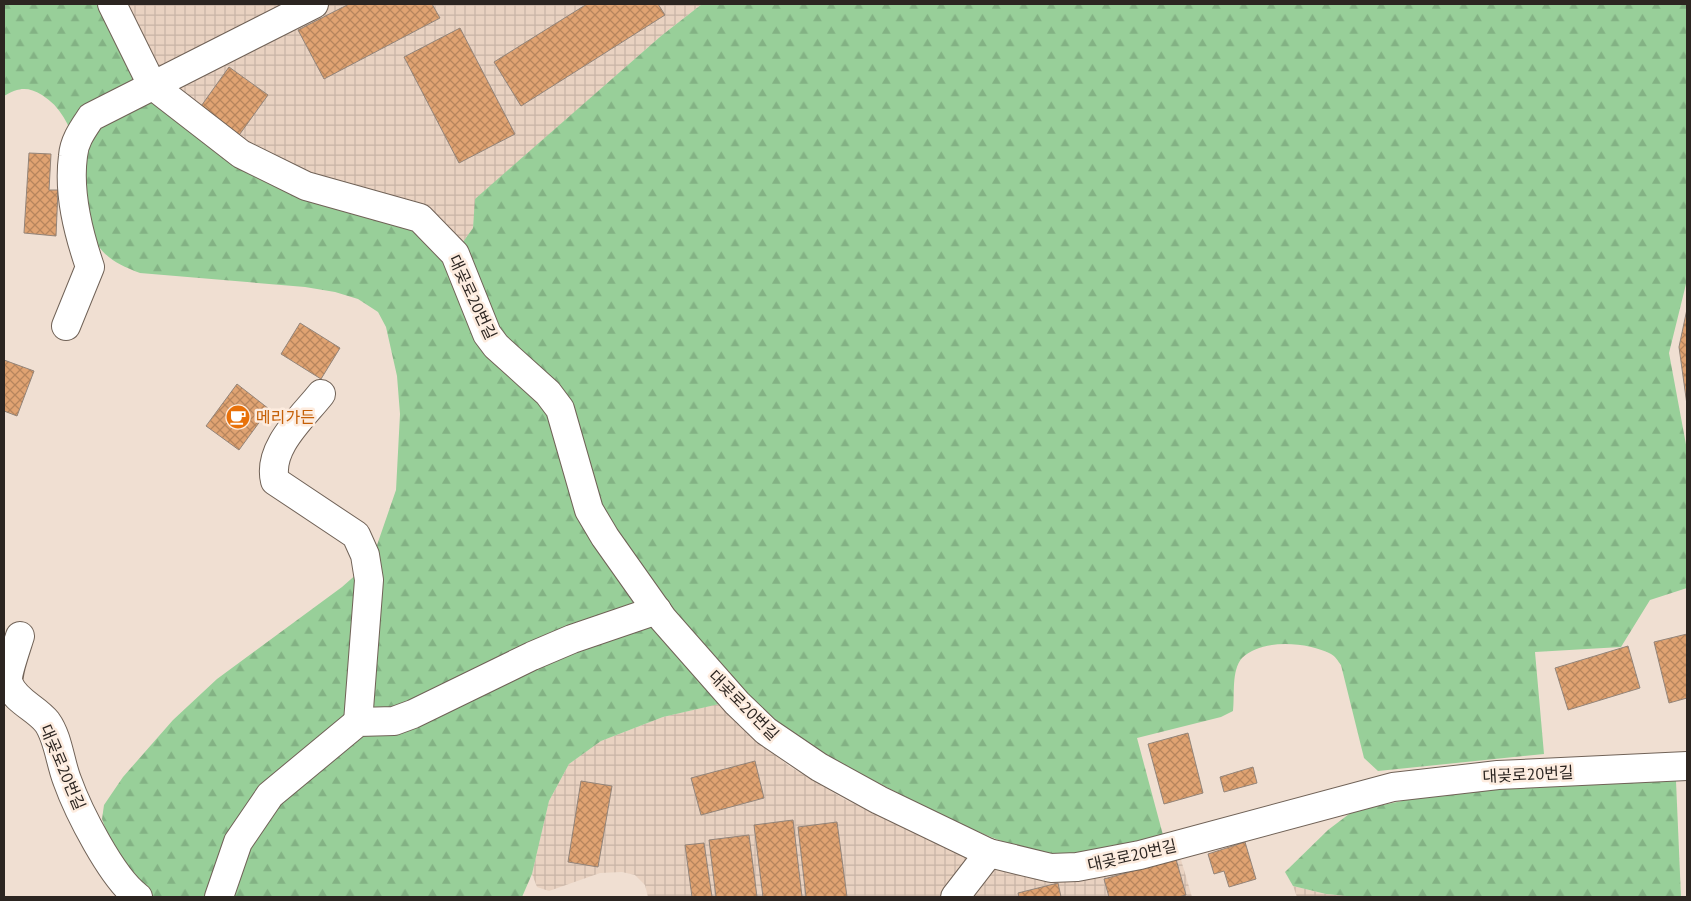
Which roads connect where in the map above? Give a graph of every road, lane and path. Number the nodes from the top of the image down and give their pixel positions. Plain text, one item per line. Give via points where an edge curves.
1 (112, 4) edge
2 (314, 4) edge
3 (152, 85) junction
4 (66, 326) dead end
5 (321, 394) dead end
6 (656, 610) junction
7 (20, 636) dead end
8 (358, 722) junction
9 (1687, 766) edge
10 (989, 854) junction
11 (138, 897) edge
12 (219, 897) edge
13 (955, 897) edge

1 - 3 street, 대곶로20번길
2 - 3 street
3 - 4 street via 91,117 80,132 73,154 73,180 77,229 90,267
3 - 6 street, 대곶로20번길 via 241,154 306,186 420,218 456,254 487,334 548,393 560,409 589,510
5 - 8 street via 278,448 272,469 275,481 356,534 365,555 369,580
6 - 8 street via 532,656 413,714 394,721
6 - 10 street, 대곶로20번길 via 738,703 787,746 848,784
7 - 11 street, 대곶로20번길 via 8,682 10,687 47,722 67,781 82,813 122,881
8 - 12 street via 270,795 238,842
9 - 10 street, 대곶로20번길 via 1498,775 1392,787 1140,855 1077,868 1052,868
10 - 13 street

